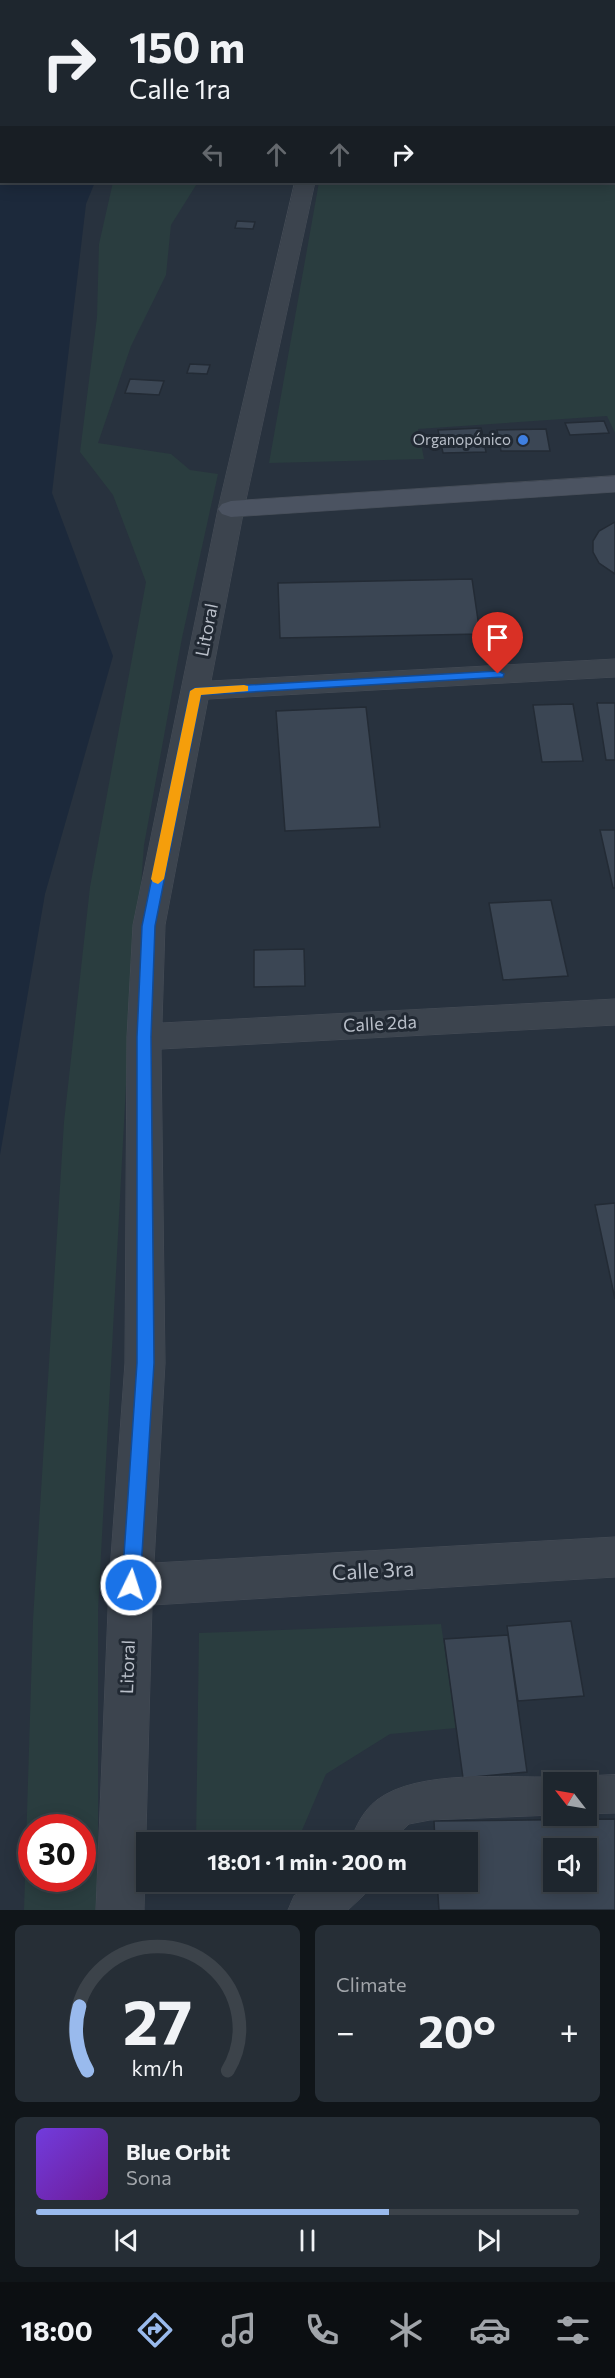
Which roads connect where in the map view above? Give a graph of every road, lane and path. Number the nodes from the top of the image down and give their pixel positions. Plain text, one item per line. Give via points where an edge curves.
1 (305, 183) edge
2 (615, 484) edge
3 (231, 509) junction
4 (615, 668) edge
5 (195, 691) junction
6 (615, 1012) edge
7 (144, 1037) junction
8 (615, 1557) edge
9 (131, 1585) junction
10 (615, 1794) edge
11 (597, 1795) edge
12 (543, 1796) edge
13 (376, 1832) edge
14 (341, 1892) edge
15 (120, 1910) edge
16 (308, 1910) edge

1 - 3 street, Litoral
2 - 3 street
3 - 5 street, Litoral
4 - 5 street
5 - 7 street, Litoral via 148,926
6 - 7 street, Calle 2da
7 - 9 street, Litoral via 146,1363
8 - 9 street, Calle 3ra
9 - 15 street, Litoral
10 - 11 lane
12 - 13 lane via 428,1801 400,1807
14 - 16 lane

